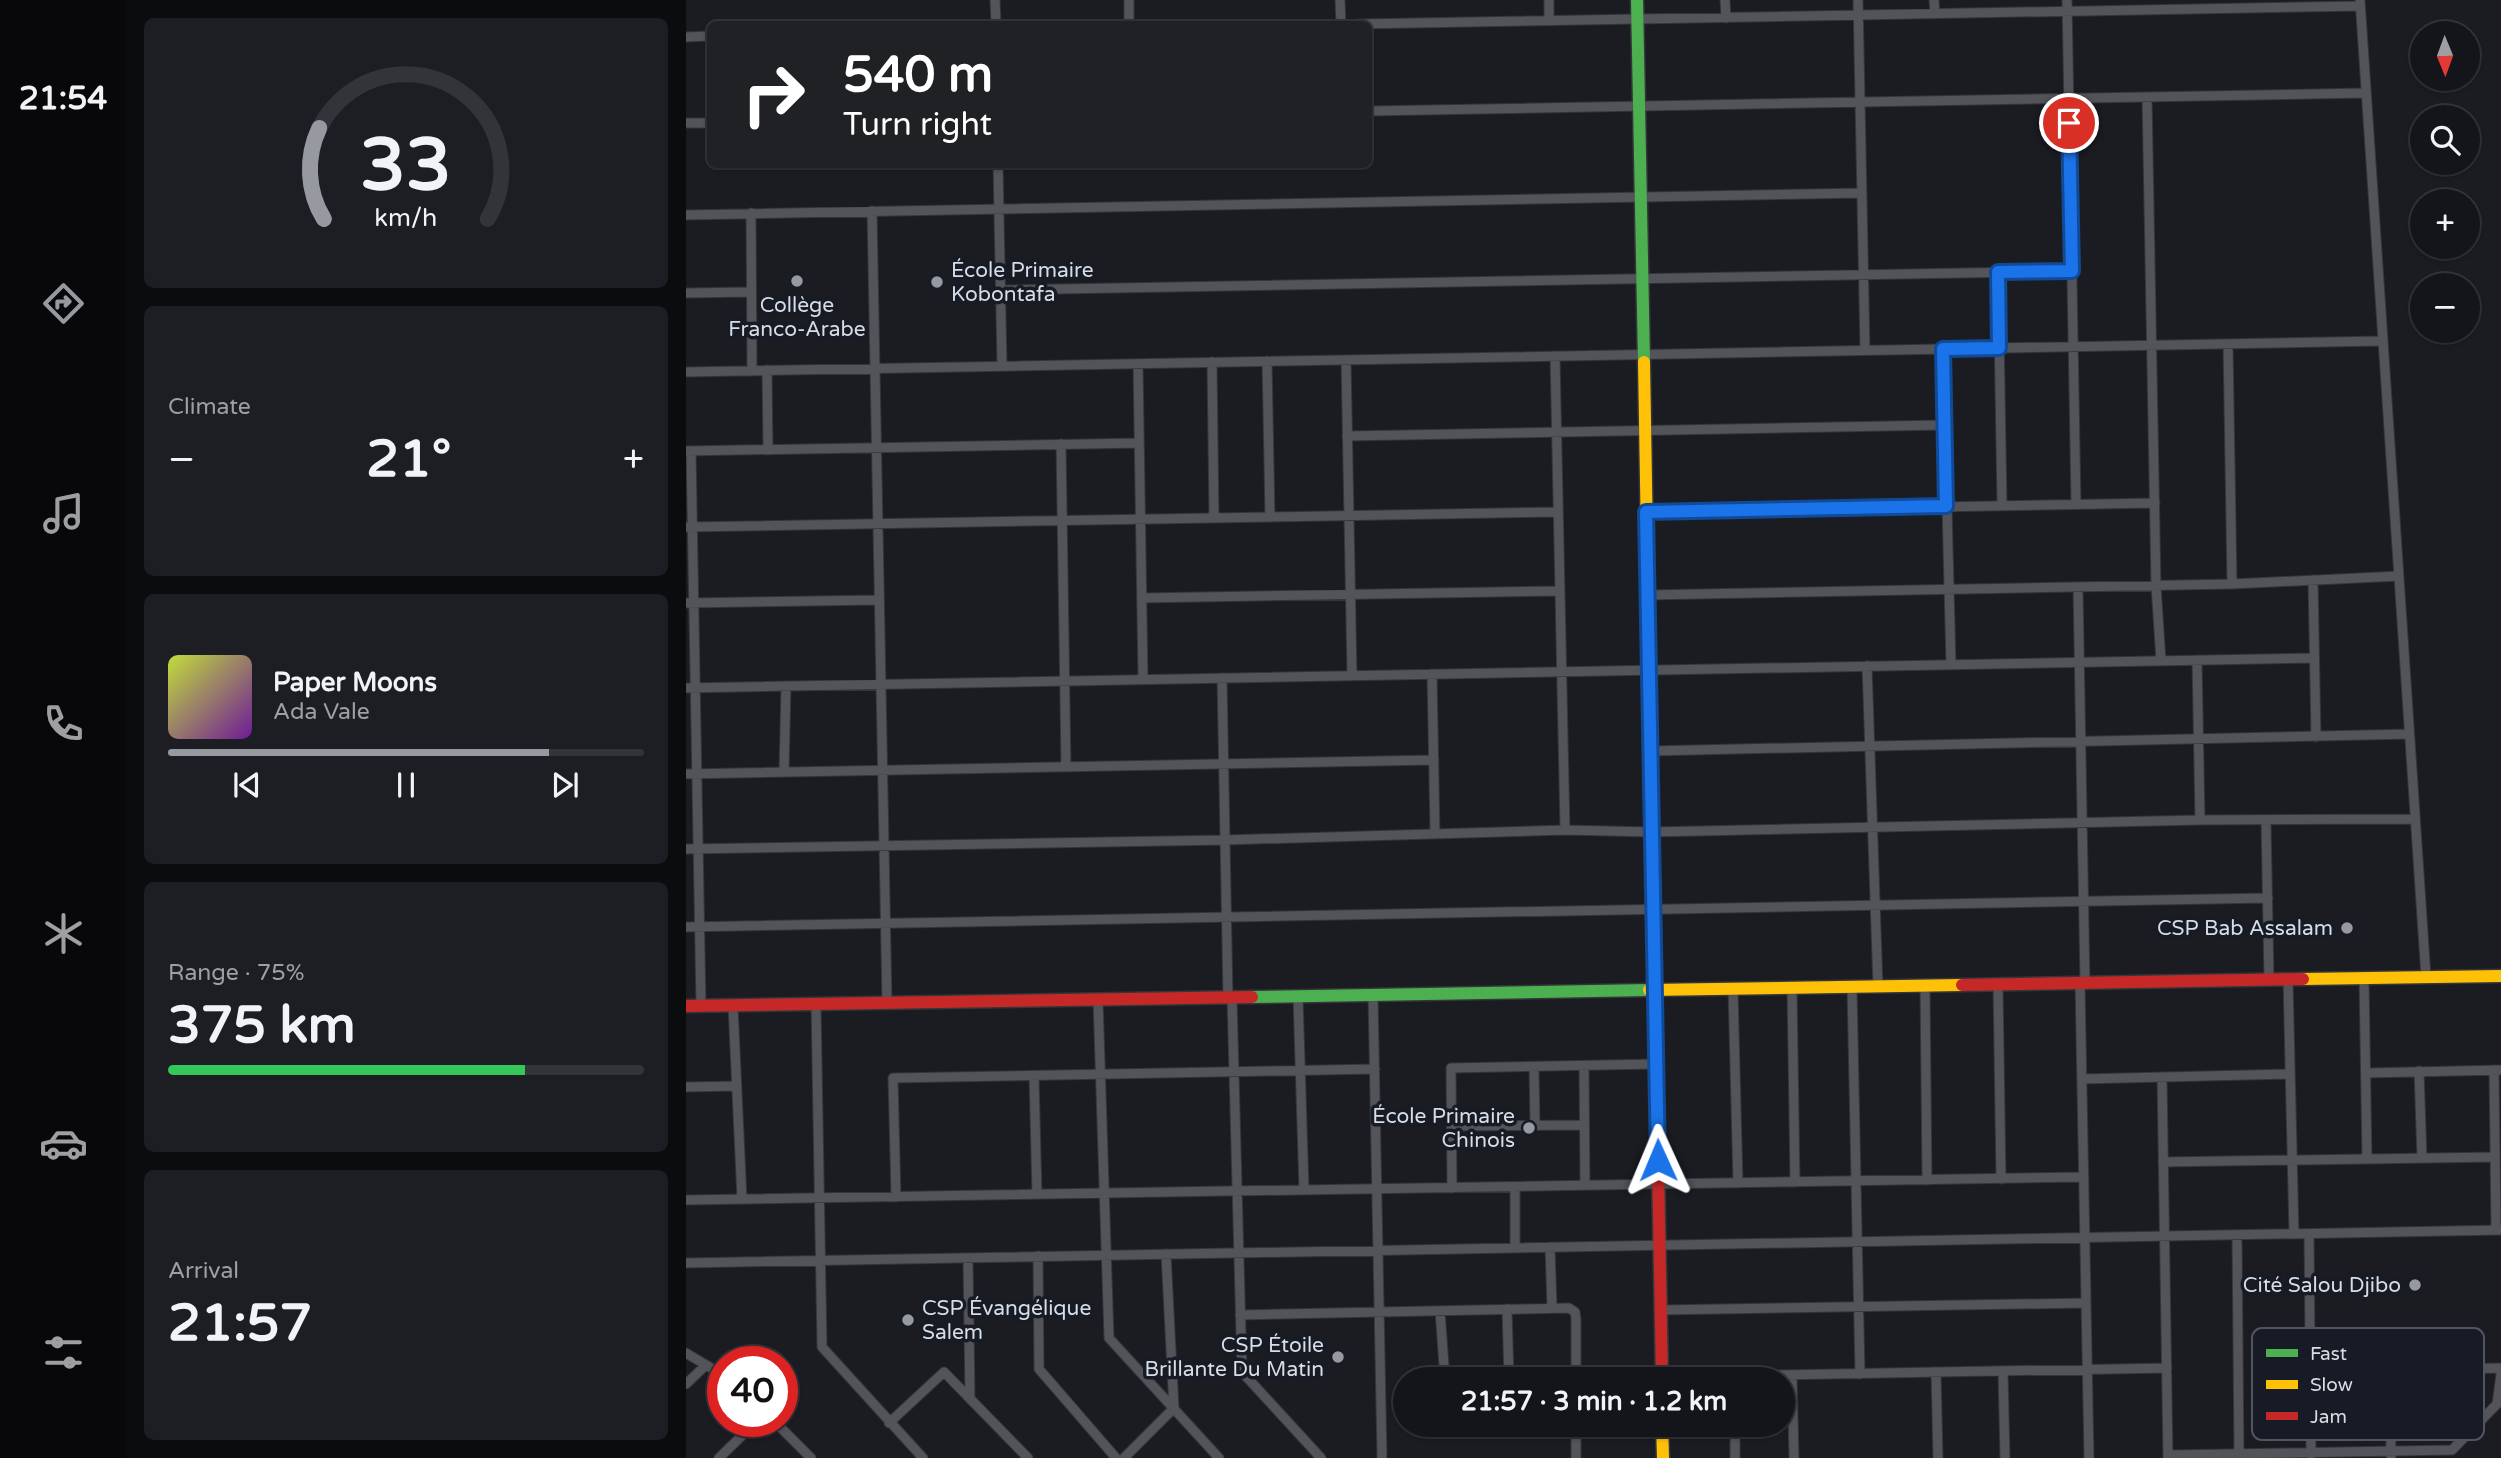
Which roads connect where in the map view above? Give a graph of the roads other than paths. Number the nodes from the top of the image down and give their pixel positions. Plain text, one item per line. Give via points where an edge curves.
1 (995, 0) edge
2 (1129, 0) edge
3 (1340, 0) edge
4 (1549, 0) edge
5 (1637, 0) edge
6 (1725, 0) edge
7 (1858, 0) edge
8 (1934, 0) edge
9 (2067, 0) edge
10 (2360, 3) edge
11 (2146, 5) edge
12 (2067, 12) junction
13 (1935, 14) junction
14 (1859, 15) junction
15 (1726, 18) junction
16 (1637, 19) junction
17 (996, 21) edge
18 (1129, 21) edge
19 (1340, 21) edge
20 (1549, 21) junction
21 (1372, 24) edge
22 (707, 36) edge
23 (686, 37) edge
24 (2366, 93) junction
25 (2147, 97) junction
26 (2069, 98) junction
27 (1860, 102) junction
28 (1638, 106) junction
29 (1372, 111) edge
30 (686, 123) edge
31 (707, 123) edge
32 (998, 168) edge
33 (1862, 193) junction
34 (1640, 197) junction
35 (999, 209) junction
36 (872, 211) junction
37 (751, 213) junction
38 (686, 215) edge
39 (2072, 271) junction
40 (1998, 272) junction
41 (1863, 275) junction
42 (1642, 279) junction
43 (1001, 290) junction
44 (751, 292) junction
45 (686, 293) edge
46 (2383, 341) junction
47 (2228, 344) junction
48 (2152, 345) junction
49 (2074, 346) junction
50 (1999, 348) junction
51 (1943, 349) junction
52 (1865, 350) junction
53 (1643, 354) junction
54 (1555, 356) junction
55 (1346, 360) junction
56 (1267, 361) junction
57 (1212, 362) junction
58 (1138, 363) junction
59 (1002, 366) junction
60 (875, 368) junction
61 (752, 370) junction
62 (767, 370) junction
63 (686, 372) edge
64 (1944, 425) junction
65 (1644, 431) junction
66 (1557, 432) junction
67 (1348, 436) junction
68 (1139, 443) junction
69 (1060, 444) junction
70 (877, 447) junction
71 (768, 450) junction
72 (688, 451) edge
73 (2155, 503) junction
74 (2077, 504) junction
75 (2002, 505) junction
76 (1946, 506) junction
77 (1558, 512) junction
78 (1646, 512) junction
79 (1349, 515) junction
80 (1270, 517) junction
81 (1214, 518) junction
82 (1140, 519) junction
83 (1062, 521) junction
84 (878, 524) junction
85 (689, 527) edge
86 (2399, 576) junction
87 (2313, 580) junction
88 (2232, 584) junction
89 (2156, 586) junction
90 (2078, 587) junction
91 (1559, 590) junction
92 (1948, 590) junction
93 (1350, 594) junction
94 (1647, 595) junction
95 (1142, 598) junction
96 (879, 600) junction
97 (690, 603) edge
98 (2314, 658) junction
99 (2197, 660) junction
100 (2161, 661) junction
101 (2080, 662) junction
102 (1951, 665) junction
103 (1867, 666) junction
104 (1649, 670) junction
105 (1561, 672) junction
106 (1432, 674) junction
107 (1352, 676) junction
108 (1222, 678) junction
109 (1143, 679) junction
110 (1065, 681) junction
111 (881, 684) junction
112 (786, 686) junction
113 (691, 687) edge
114 (2409, 734) junction
115 (2316, 737) junction
116 (2199, 741) junction
117 (2081, 743) junction
118 (1870, 747) junction
119 (1650, 751) junction
120 (1434, 760) junction
121 (1223, 764) junction
122 (1066, 767) junction
123 (883, 770) junction
124 (784, 772) junction
125 (686, 774) edge
126 (697, 774) junction
127 (2415, 819) junction
128 (2200, 820) junction
129 (2266, 821) junction
130 (2083, 822) junction
131 (1872, 828) junction
132 (1565, 830) junction
133 (1651, 832) junction
134 (1435, 833) junction
135 (1224, 839) junction
136 (884, 846) junction
137 (686, 849) edge
138 (698, 849) junction
139 (2268, 898) junction
140 (2084, 902) junction
141 (1875, 905) junction
142 (1653, 910) junction
143 (1226, 917) junction
144 (885, 924) junction
145 (686, 927) edge
146 (699, 927) junction
147 (2501, 976) edge
148 (2426, 977) junction
149 (2364, 978) junction
150 (2269, 980) junction
151 (2288, 980) junction
152 (2083, 984) junction
153 (1998, 985) junction
154 (1925, 986) junction
155 (1878, 987) junction
156 (1852, 988) junction
157 (1792, 989) junction
158 (1733, 990) junction
159 (1654, 991) junction
160 (1373, 996) junction
161 (1298, 997) junction
162 (1230, 998) junction
163 (1098, 1000) junction
164 (887, 1003) junction
165 (816, 1004) junction
166 (686, 1006) edge
167 (701, 1006) junction
168 (733, 1006) junction
169 (1656, 1064) junction
170 (1534, 1066) junction
171 (1584, 1066) junction
172 (1375, 1069) junction
173 (2498, 1070) edge
174 (1300, 1071) junction
175 (1235, 1072) junction
176 (2419, 1072) junction
177 (2366, 1073) junction
178 (1101, 1074) junction
179 (2290, 1074) junction
180 (1034, 1076) junction
181 (2162, 1077) junction
182 (2082, 1079) junction
183 (737, 1086) junction
184 (686, 1087) edge
185 (1535, 1125) junction
186 (1584, 1125) junction
187 (1452, 1126) junction
188 (2495, 1157) junction
189 (2422, 1158) junction
190 (2367, 1159) junction
191 (2291, 1160) junction
192 (2163, 1162) junction
193 (2084, 1177) junction
194 (2001, 1179) junction
195 (1927, 1180) junction
196 (1856, 1181) junction
197 (1795, 1182) junction
198 (1738, 1183) junction
199 (1658, 1184) junction
200 (1585, 1185) junction
201 (1515, 1186) junction
202 (1452, 1188) junction
203 (1377, 1189) junction
204 (1304, 1190) junction
205 (1237, 1191) junction
206 (1104, 1193) junction
207 (1037, 1194) junction
208 (895, 1197) junction
209 (820, 1198) junction
210 (742, 1199) junction
211 (686, 1200) edge
212 (2499, 1230) edge
213 (2294, 1234) junction
214 (2309, 1234) junction
215 (2237, 1235) junction
216 (2165, 1236) junction
217 (2085, 1238) junction
218 (1857, 1242) junction
219 (1659, 1245) junction
220 (1550, 1247) junction
221 (1516, 1248) junction
222 (1378, 1250) junction
223 (1239, 1253) junction
224 (1166, 1254) junction
225 (1106, 1255) junction
226 (1038, 1256) junction
227 (968, 1258) junction
228 (821, 1260) junction
229 (686, 1263) edge
230 (2086, 1303) junction
231 (1858, 1307) junction
232 (1552, 1308) junction
233 (1507, 1309) junction
234 (1660, 1310) junction
235 (1440, 1311) junction
236 (1380, 1312) junction
237 (1240, 1315) junction
238 (2310, 1328) edge
239 (686, 1353) edge
240 (706, 1365) joint
241 (1444, 1367) edge
242 (1509, 1367) edge
243 (1576, 1367) edge
244 (1662, 1367) edge
245 (2167, 1368) junction
246 (2087, 1370) junction
247 (2003, 1371) junction
248 (2501, 1371) edge
249 (1936, 1372) junction
250 (1860, 1374) junction
251 (1795, 1375) edge
252 (686, 1384) edge
253 (970, 1399) junction
254 (1174, 1409) junction
255 (2484, 1417) edge
256 (889, 1423) junction
257 (741, 1437) edge
258 (790, 1437) edge
259 (1576, 1437) edge
260 (1662, 1437) edge
261 (1735, 1437) edge
262 (1793, 1437) edge
263 (2312, 1440) edge
264 (2462, 1440) edge
265 (2312, 1454) junction
266 (2239, 1455) junction
267 (2390, 1455) edge
268 (2168, 1457) edge
269 (719, 1458) edge
270 (811, 1458) edge
271 (923, 1458) edge
272 (1028, 1458) edge
273 (1116, 1458) edge
274 (1124, 1458) edge
275 (1219, 1458) edge
276 (1321, 1458) edge
277 (1382, 1458) edge
278 (1576, 1458) edge
279 (1663, 1458) edge
280 (1735, 1458) edge
281 (1794, 1458) edge
282 (1938, 1458) edge
283 (2005, 1458) edge
284 (2089, 1458) edge

1 - 17 street
2 - 18 street
3 - 19 street
4 - 20 street
5 - 16 street
6 - 15 street
7 - 14 street
8 - 13 street
9 - 12 street
10 - 11 street
10 - 24 street
11 - 12 street
12 - 13 street
12 - 26 street
13 - 14 street
14 - 15 street
14 - 27 street
15 - 16 street
16 - 20 street
16 - 28 street
20 - 21 street
22 - 23 street
24 - 25 street
24 - 46 street
25 - 26 street
25 - 48 street
26 - 27 street
26 - 39 street
27 - 28 street
27 - 33 street
28 - 29 street
28 - 34 street
30 - 31 street
32 - 35 street
33 - 34 street
33 - 41 street
34 - 35 street
34 - 42 street
35 - 36 street
35 - 43 street
36 - 37 street
36 - 60 street
37 - 38 street
37 - 44 street
39 - 40 street
39 - 49 street
40 - 41 street
40 - 50 street
41 - 42 street
41 - 52 street
42 - 43 street
42 - 53 street
43 - 59 street
44 - 45 street
44 - 61 street
46 - 47 street
46 - 86 street
47 - 48 street
47 - 88 street
48 - 49 street
48 - 73 street
49 - 50 street
49 - 74 street
50 - 51 street
50 - 75 street
51 - 52 street
51 - 64 street
52 - 53 street
53 - 54 street
53 - 65 street
54 - 55 street
54 - 66 street
55 - 56 street
55 - 67 street
56 - 57 street
56 - 80 street
57 - 58 street
57 - 81 street
58 - 59 street
58 - 68 street
59 - 60 street
60 - 62 street
60 - 70 street
61 - 62 street
61 - 63 street
62 - 71 street
64 - 65 street
64 - 76 street
65 - 66 street
65 - 78 street
66 - 67 street
66 - 77 street
67 - 79 street
68 - 69 street
68 - 82 street
69 - 70 street
69 - 83 street
70 - 71 street
70 - 84 street
71 - 72 street
72 - 85 street
73 - 74 street
73 - 89 street
74 - 75 street
75 - 76 street
76 - 78 street
76 - 92 street
77 - 79 street
77 - 91 street
78 - 94 street
79 - 80 street
79 - 93 street
80 - 81 street
81 - 82 street
82 - 83 street
82 - 95 street
83 - 84 street
83 - 110 street
84 - 85 street
84 - 96 street
85 - 97 street
86 - 87 street
86 - 114 street
87 - 88 street
87 - 98 street
88 - 89 street
89 - 90 street
89 - 100 street
90 - 92 street
90 - 101 street
91 - 93 street
91 - 105 street
92 - 94 street
92 - 102 street
93 - 95 street
93 - 107 street
94 - 104 street
95 - 109 street
96 - 97 street
96 - 111 street
97 - 113 street
98 - 99 street
98 - 115 street
99 - 100 street
99 - 116 street
100 - 101 street
101 - 102 street
101 - 117 street
102 - 103 street
103 - 104 street
103 - 118 street
104 - 105 street
104 - 119 street
105 - 106 street
105 - 132 street
106 - 107 street
106 - 120 street
107 - 108 street
108 - 109 street
108 - 121 street
109 - 110 street
110 - 111 street
110 - 122 street
111 - 112 street
111 - 123 street
112 - 113 street
112 - 124 street
113 - 126 street
114 - 115 street
114 - 127 street
115 - 116 street
116 - 117 street
116 - 128 street
117 - 118 street
117 - 130 street
118 - 119 street
118 - 131 street
119 - 133 street
120 - 121 street
120 - 134 street
121 - 122 street
121 - 135 street
122 - 123 street
123 - 124 street
123 - 136 street
124 - 126 street
125 - 126 street
126 - 138 street
127 - 129 street
127 - 148 street
128 - 129 street
128 - 130 street
129 - 139 street
130 - 131 street
130 - 140 street
131 - 133 street
131 - 141 street
132 - 133 street
132 - 134 street
133 - 142 street
134 - 135 street
135 - 136 street
135 - 143 street
136 - 138 street
136 - 144 street
137 - 138 street
138 - 146 street
139 - 140 street
139 - 150 street
140 - 141 street
140 - 152 street
141 - 142 street
141 - 155 street
142 - 143 street
142 - 159 street
143 - 144 street
143 - 162 street
144 - 146 street
144 - 164 street
145 - 146 street
146 - 167 street
147 - 148 street
148 - 149 street
149 - 151 street
149 - 177 street
150 - 151 street
150 - 152 street
151 - 179 street
152 - 153 street
152 - 182 street
153 - 154 street
153 - 194 street
154 - 155 street
154 - 195 street
155 - 156 street
156 - 157 street
156 - 196 street
157 - 158 street
157 - 197 street
158 - 159 street
158 - 198 street
159 - 160 street
159 - 169 street
160 - 161 street
160 - 172 street
161 - 162 street
161 - 174 street
162 - 163 street
162 - 175 street
163 - 164 street
163 - 178 street
164 - 165 street
165 - 168 street
165 - 209 street
166 - 167 street
167 - 168 street
168 - 183 street
169 - 171 street
169 - 199 street
170 - 171 street
170 - 185 street
170 - 187 street via 1451,1068
171 - 186 street
172 - 174 street
172 - 203 street
173 - 176 street
173 - 188 street
174 - 175 street
174 - 204 street
175 - 178 street
175 - 205 street
176 - 177 street
176 - 189 street
177 - 190 street
178 - 180 street
178 - 206 street
179 - 181 street
179 - 191 street
180 - 207 street
180 - 208 street via 893,1078
181 - 182 street
181 - 192 street
182 - 193 street
183 - 184 street
183 - 210 street
185 - 186 street
185 - 187 street
186 - 200 street
187 - 202 street
188 - 189 street
188 - 212 street
189 - 190 street
190 - 191 street
191 - 192 street
191 - 213 street
192 - 216 street
193 - 194 street
193 - 217 street
194 - 195 street
195 - 196 street
196 - 197 street
196 - 218 street
197 - 198 street
198 - 199 street
199 - 200 street
199 - 219 street
200 - 201 street
201 - 202 street
201 - 221 street
202 - 203 street
203 - 204 street
203 - 222 street
204 - 205 street
205 - 206 street
205 - 223 street
206 - 207 street
206 - 225 street
207 - 208 street
208 - 209 street
209 - 210 street
209 - 228 street
210 - 211 street
212 - 214 street
213 - 214 street
213 - 215 street
214 - 238 street
215 - 216 street
215 - 266 street
216 - 217 street
216 - 245 street
217 - 218 street
217 - 230 street
218 - 219 street
218 - 231 street
219 - 220 street
219 - 234 street
220 - 221 street
220 - 232 street
221 - 222 street
222 - 223 street
222 - 236 street
223 - 224 street
223 - 237 street
224 - 225 street
224 - 254 street
225 - 226 street
225 - 254 street via 1109,1338
226 - 227 street
226 - 273 street via 1040,1369
227 - 228 street
227 - 253 street
228 - 229 street
228 - 256 street via 822,1347
230 - 231 street
230 - 246 street
231 - 234 street
231 - 250 street
232 - 233 street
232 - 243 street via 1575,1312
233 - 235 street
233 - 242 street
234 - 244 street
235 - 236 street
235 - 241 street
236 - 237 street
236 - 277 street
237 - 276 street via 1242,1372
239 - 240 street
240 - 252 street
245 - 246 street
245 - 268 street
246 - 247 street
246 - 284 street
247 - 249 street
247 - 283 street
248 - 255 street via 2497,1404
249 - 250 street
249 - 282 street
250 - 251 street
253 - 256 street via 944,1372
253 - 272 street
254 - 274 street
254 - 275 street
256 - 271 street
257 - 269 street
258 - 270 street
259 - 278 street
260 - 279 street
261 - 280 street
262 - 281 street
263 - 265 street
264 - 267 street via 2452,1450
265 - 266 street
265 - 267 street
266 - 268 street

